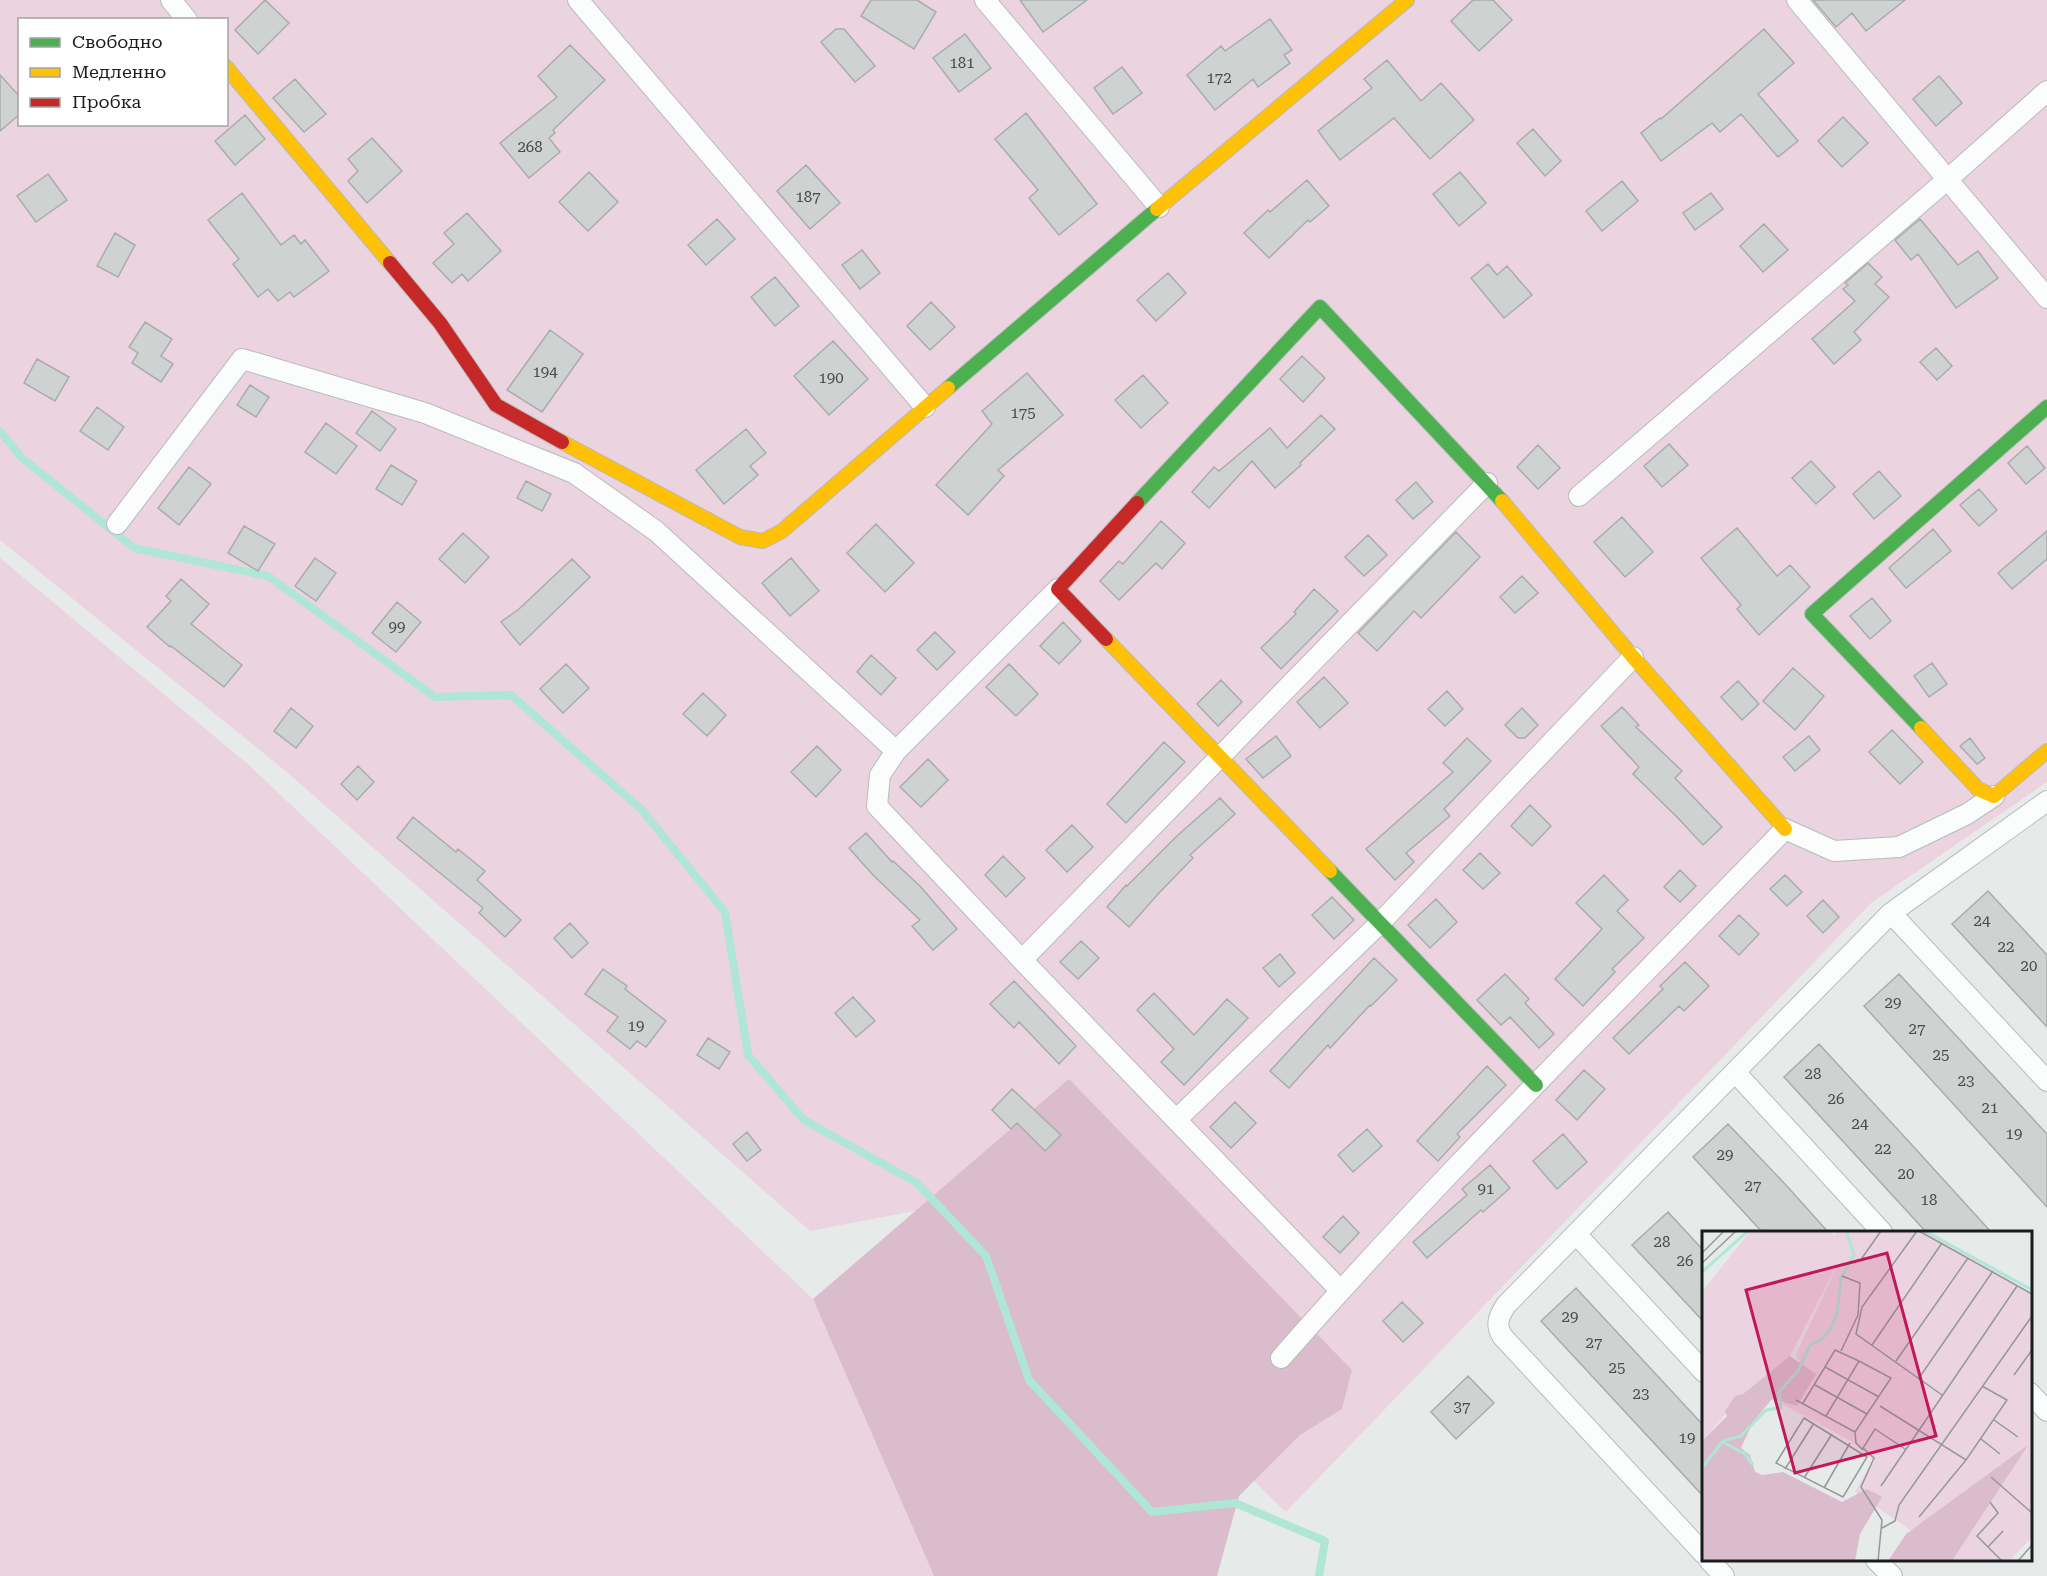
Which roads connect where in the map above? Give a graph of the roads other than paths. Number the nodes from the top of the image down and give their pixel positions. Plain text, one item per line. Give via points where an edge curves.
1 (171, 0) edge
2 (578, 0) edge
3 (985, 0) edge
4 (1797, 0) edge
5 (1400, 2) edge
6 (185, 18) edge
7 (228, 69) edge
8 (2047, 91) edge
9 (1948, 179) junction
10 (1159, 207) junction
11 (2047, 298) edge
12 (2047, 406) edge
13 (925, 407) junction
14 (1487, 483) junction
15 (1579, 496) dead end
16 (117, 524) dead end
17 (1058, 589) junction
18 (1633, 657) junction
19 (896, 750) junction
20 (2047, 751) edge
21 (1220, 758) junction
22 (1994, 796) junction
23 (2047, 801) edge
24 (1785, 829) junction
25 (1892, 913) junction
26 (1380, 923) junction
27 (1022, 960) junction
28 (1735, 1072) junction
29 (2047, 1082) edge
30 (1536, 1085) junction
31 (1177, 1119) junction
32 (1880, 1231) edge
33 (1576, 1234) junction
34 (1341, 1290) junction
35 (1281, 1358) dead end
36 (1702, 1370) edge
37 (2032, 1394) edge
38 (2047, 1411) edge
39 (1702, 1552) edge
40 (1709, 1561) edge
41 (1877, 1561) edge
42 (1724, 1576) edge
43 (1892, 1576) edge

1 - 6 street
2 - 13 street
3 - 10 street
4 - 9 street
5 - 10 street
7 - 13 street via 440,323 496,405 740,537 763,541 782,531
8 - 9 street
9 - 11 street
9 - 15 street
10 - 13 street
12 - 22 street via 1812,614 1978,789
14 - 17 street via 1320,307
14 - 18 street
14 - 21 street
16 - 19 street via 242,359 253,362 425,413 574,473 656,531
17 - 19 street
17 - 21 street
18 - 24 street
18 - 26 street
19 - 27 street via 880,775 877,806
20 - 22 street
21 - 26 street
21 - 27 street
22 - 24 street via 1967,814 1899,847 1834,851
23 - 25 street
24 - 30 street
25 - 28 street
25 - 29 street
26 - 30 street
26 - 31 street
27 - 31 street
28 - 32 street
28 - 33 street
30 - 34 street
31 - 34 street
33 - 36 street
33 - 39 street via 1506,1305 1499,1316 1498,1329
34 - 35 street
37 - 38 street
40 - 42 street
41 - 43 street

